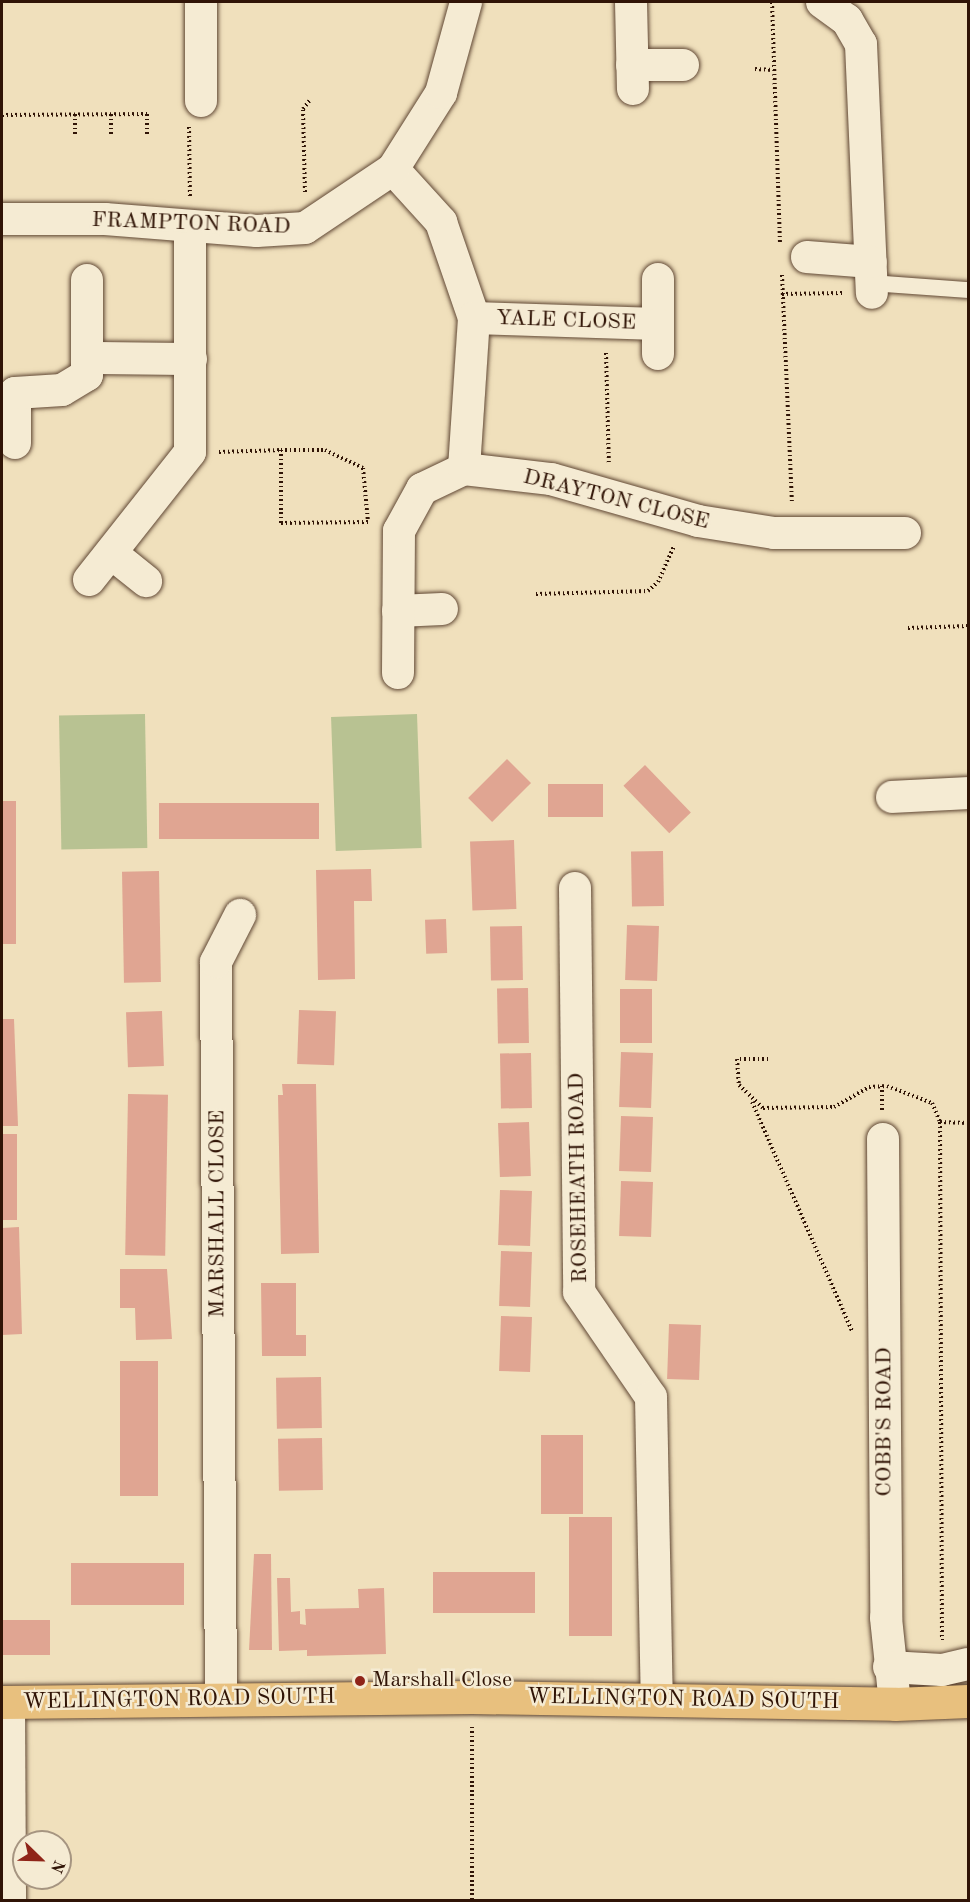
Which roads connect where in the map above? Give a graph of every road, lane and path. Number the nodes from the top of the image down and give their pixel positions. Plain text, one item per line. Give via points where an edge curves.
1 (201, 2) edge
2 (466, 2) edge
3 (631, 2) edge
4 (836, 4) edge
5 (683, 65) dead end
6 (755, 69) dead end
7 (772, 70) dead end
8 (310, 100) dead end
9 (201, 101) joint
10 (75, 114) junction
11 (111, 114) junction
12 (2, 116) edge
13 (111, 134) dead end
14 (75, 135) dead end
15 (147, 136) dead end
16 (393, 169) junction
17 (2, 219) edge
18 (190, 228) junction
19 (305, 228) junction
20 (807, 257) dead end
21 (658, 279) dead end
22 (871, 279) junction
23 (87, 280) dead end
24 (969, 290) edge
25 (474, 318) junction
26 (605, 322) junction
27 (92, 358) junction
28 (190, 359) junction
29 (15, 443) dead end
30 (281, 450) junction
31 (190, 452) junction
32 (464, 469) junction
33 (609, 496) junction
34 (686, 518) junction
35 (905, 533) dead end
36 (111, 553) junction
37 (89, 580) dead end
38 (146, 581) dead end
39 (536, 594) dead end
40 (442, 609) dead end
41 (398, 611) junction
42 (969, 626) edge
43 (909, 628) dead end
44 (398, 673) dead end
45 (969, 793) edge
46 (892, 796) dead end
47 (575, 888) dead end
48 (240, 915) dead end
49 (768, 1059) dead end
50 (752, 1101) junction
51 (940, 1122) junction
52 (969, 1123) edge
53 (883, 1139) dead end
54 (857, 1341) dead end
55 (889, 1666) junction
56 (955, 1667) edge
57 (472, 1697) junction
58 (657, 1697) junction
59 (222, 1699) junction
60 (969, 1701) edge
61 (5, 1702) edge
62 (895, 1704) junction
63 (10, 1900) edge
64 (472, 1900) edge

1 - 9 street
2 - 16 street, FRAMPTON ROAD via 441,93
3 - 5 street via 633,77
4 - 22 street via 861,44
6 - 7 path
8 - 19 path via 303,109
9 - 18 path via 189,114
10 - 11 path
10 - 12 path
10 - 14 path
11 - 13 path
11 - 15 path via 147,114
16 - 19 street, FRAMPTON ROAD
16 - 25 street via 441,222
17 - 18 street, FRAMPTON ROAD via 105,219
18 - 19 street, FRAMPTON ROAD
18 - 28 street
20 - 22 street
21 - 26 street, YALE CLOSE via 658,339
22 - 24 lane
23 - 27 street
25 - 26 street, YALE CLOSE
25 - 32 street
26 - 33 path
27 - 28 street
27 - 29 street via 87,375 76,384 15,393
28 - 31 street
30 - 30 path via 281,523 368,522 363,468 325,450
30 - 31 path
31 - 36 street
32 - 33 street, DRAYTON CLOSE via 551,479
32 - 41 street via 422,489 399,531
33 - 34 street, DRAYTON CLOSE
34 - 35 street, DRAYTON CLOSE via 794,536
34 - 39 path via 658,582 648,591
36 - 37 street
36 - 38 street
40 - 41 street
41 - 44 street
42 - 43 path
45 - 46 street
47 - 58 street, ROSEHEATH ROAD via 579,1292 651,1397
48 - 59 street, MARSHALL CLOSE via 216,962
49 - 50 path via 737,1059 739,1084
50 - 51 path via 763,1108 834,1107 869,1088 887,1086 932,1103
50 - 54 path
51 - 52 path
51 - 56 path
53 - 55 street, COBB'S ROAD
55 - 56 street
55 - 62 street, COBB'S ROAD
57 - 58 main road, WELLINGTON ROAD SOUTH
57 - 59 main road, WELLINGTON ROAD SOUTH
57 - 64 path
58 - 62 main road, WELLINGTON ROAD SOUTH
59 - 61 main road, WELLINGTON ROAD SOUTH
60 - 62 main road, WELLINGTON ROAD SOUTH
61 - 63 street

